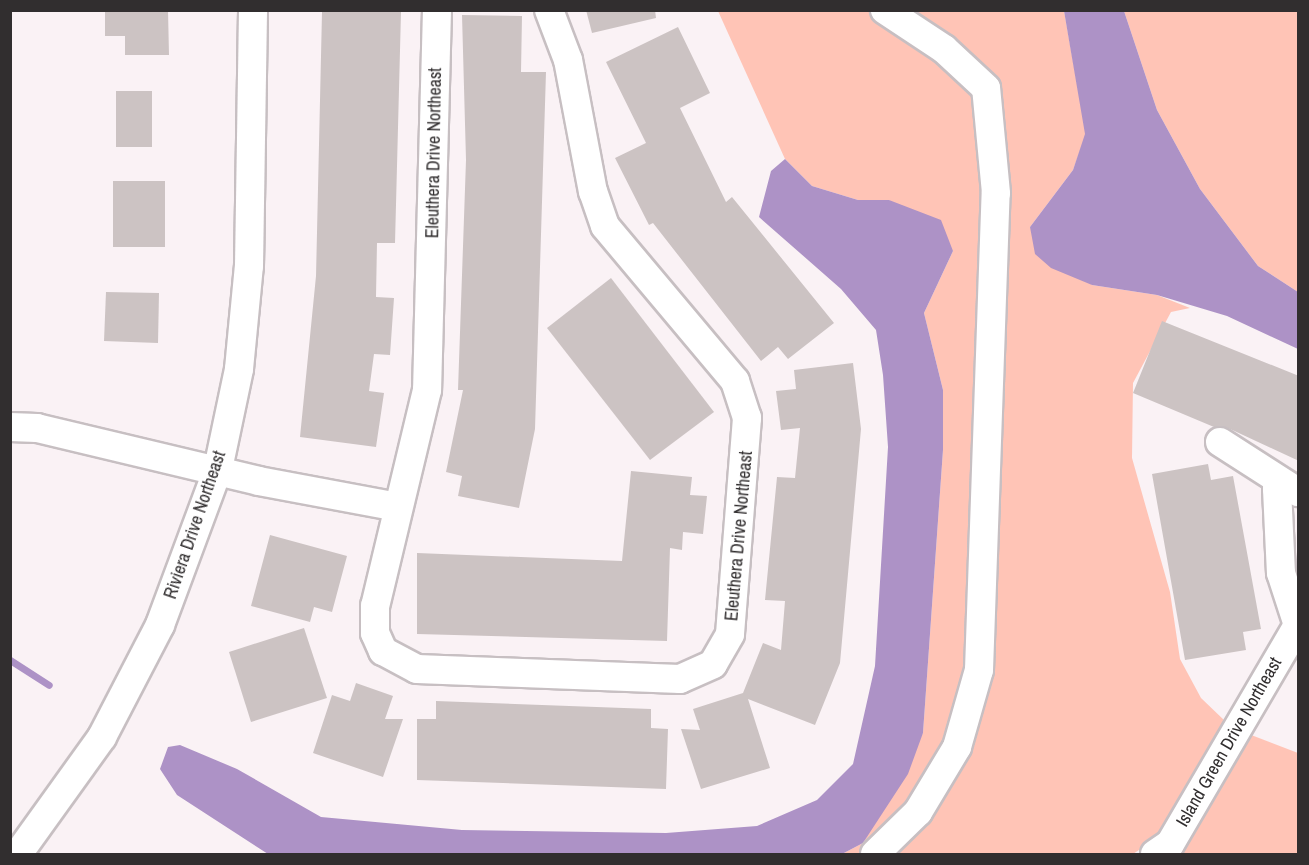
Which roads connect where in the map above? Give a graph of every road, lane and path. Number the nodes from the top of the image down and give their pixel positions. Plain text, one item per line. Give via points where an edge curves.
1 (253, 10) edge
2 (438, 10) edge
3 (549, 10) edge
4 (885, 10) edge
5 (10, 427) edge
6 (1220, 442) dead end
7 (218, 469) junction
8 (1290, 488) edge
9 (398, 507) junction
10 (1298, 625) edge
11 (18, 855) edge
12 (875, 855) edge
13 (1155, 855) edge

1 - 7 street, Riviera Drive Northeast via 249,266 239,369
2 - 9 street, Eleuthera Drive Northeast via 427,390
3 - 9 street, Eleuthera Drive Northeast via 567,60 593,192 605,226 735,381 747,418 730,634 712,664 680,679 417,669 383,651 375,633 375,606
4 - 12 street via 945,49 986,87 996,193 979,670 957,747 918,812
5 - 7 street via 38,428
6 - 8 street
7 - 9 street
7 - 11 street, Riviera Drive Northeast via 150,646 102,737
8 - 10 street via 1277,489 1281,573
10 - 13 street, Island Green Drive Northeast via 1170,844

